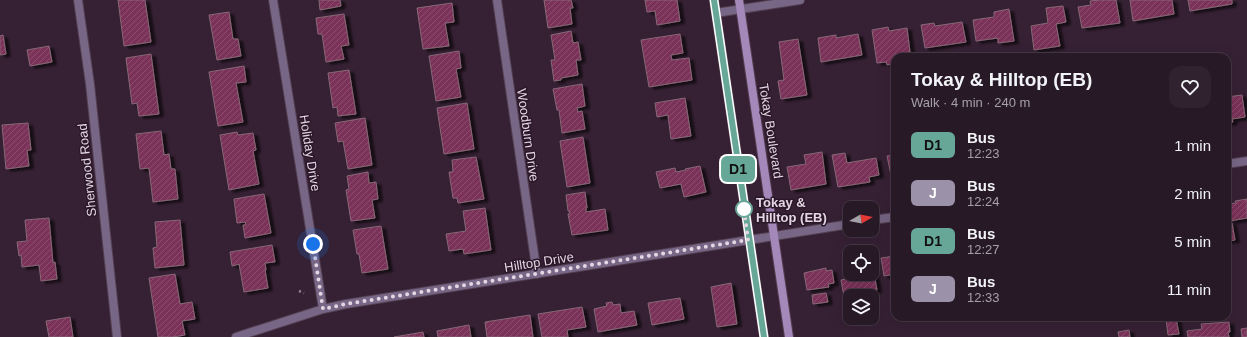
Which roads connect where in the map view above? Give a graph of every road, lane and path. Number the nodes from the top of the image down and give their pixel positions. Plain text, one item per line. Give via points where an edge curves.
1 (78, 0) edge
2 (273, 0) edge
3 (496, 0) edge
4 (714, 0) edge
5 (739, 0) edge
6 (800, 0) edge
7 (740, 9) junction
8 (716, 13) junction
9 (1247, 161) edge
10 (1231, 163) edge
11 (891, 218) edge
12 (879, 219) edge
13 (843, 225) edge
14 (775, 236) junction
15 (748, 240) junction
16 (537, 274) junction
17 (299, 291) dead end
18 (304, 292) dead end
19 (323, 309) junction
20 (117, 337) edge
21 (236, 337) edge
22 (764, 337) edge
23 (789, 337) edge

1 - 20 street, Sherwood Road via 90,84
2 - 19 street, Holiday Drive
3 - 16 street, Woodburn Drive
4 - 8 street
5 - 7 street, Tokay Boulevard
6 - 7 street
7 - 8 street
7 - 14 street, Tokay Boulevard
8 - 15 street
9 - 10 street
11 - 12 street
13 - 14 street, Hilltop Drive
14 - 15 street, Hilltop Drive
14 - 23 street, Tokay Boulevard
15 - 16 street, Hilltop Drive
15 - 22 street
16 - 19 street, Hilltop Drive
17 - 18 path
19 - 21 street, Hilltop Drive

